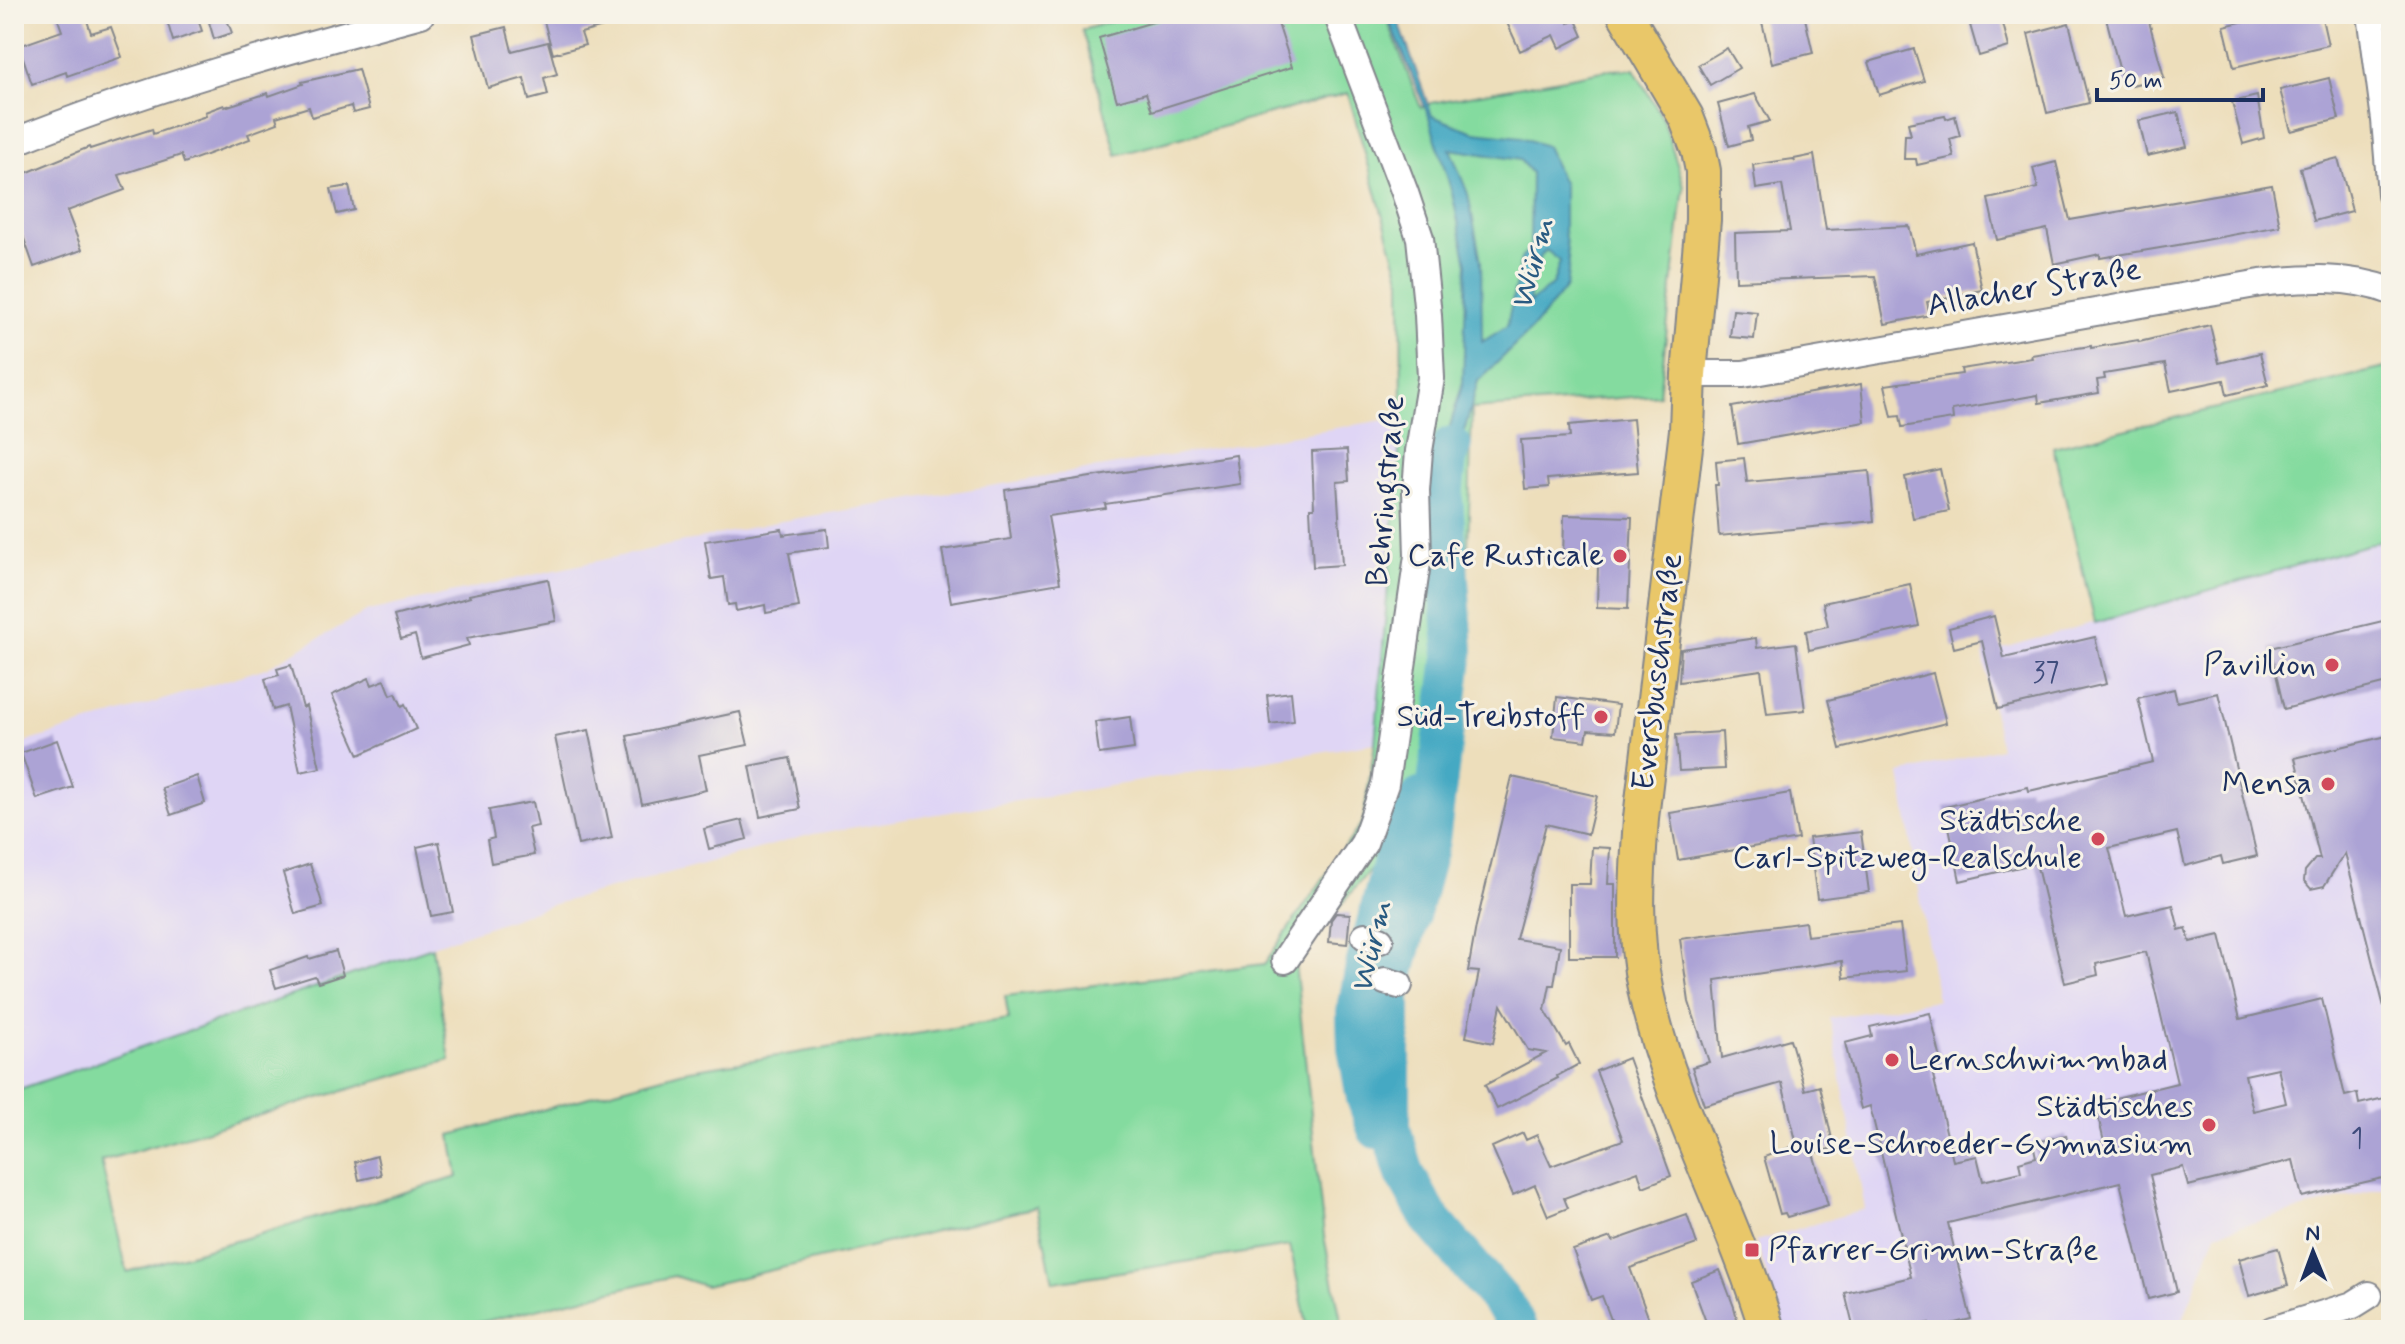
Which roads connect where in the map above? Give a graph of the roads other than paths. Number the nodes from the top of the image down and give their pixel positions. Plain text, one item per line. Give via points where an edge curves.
1 (1337, 14) edge
2 (1625, 14) edge
3 (2371, 14) edge
4 (415, 15) edge
5 (2388, 119) edge
6 (14, 142) edge
7 (2391, 194) edge
8 (2391, 291) edge
9 (1689, 374) junction
10 (1285, 960) dead end
11 (2369, 1295) dead end
12 (1767, 1330) edge
13 (2272, 1330) edge

1 - 10 street, Behringstraße via 1420,238 1431,378 1416,490 1418,556 1385,784 1364,843
2 - 9 main road, Eversbuschstraße via 1686,117 1703,171
3 - 5 street
4 - 6 street via 188,81
5 - 7 street
8 - 9 street, Allacher Straße via 2342,279 2303,278 1743,374
9 - 12 main road, Eversbuschstraße via 1687,430 1641,818 1640,957 1662,1051
11 - 13 street

